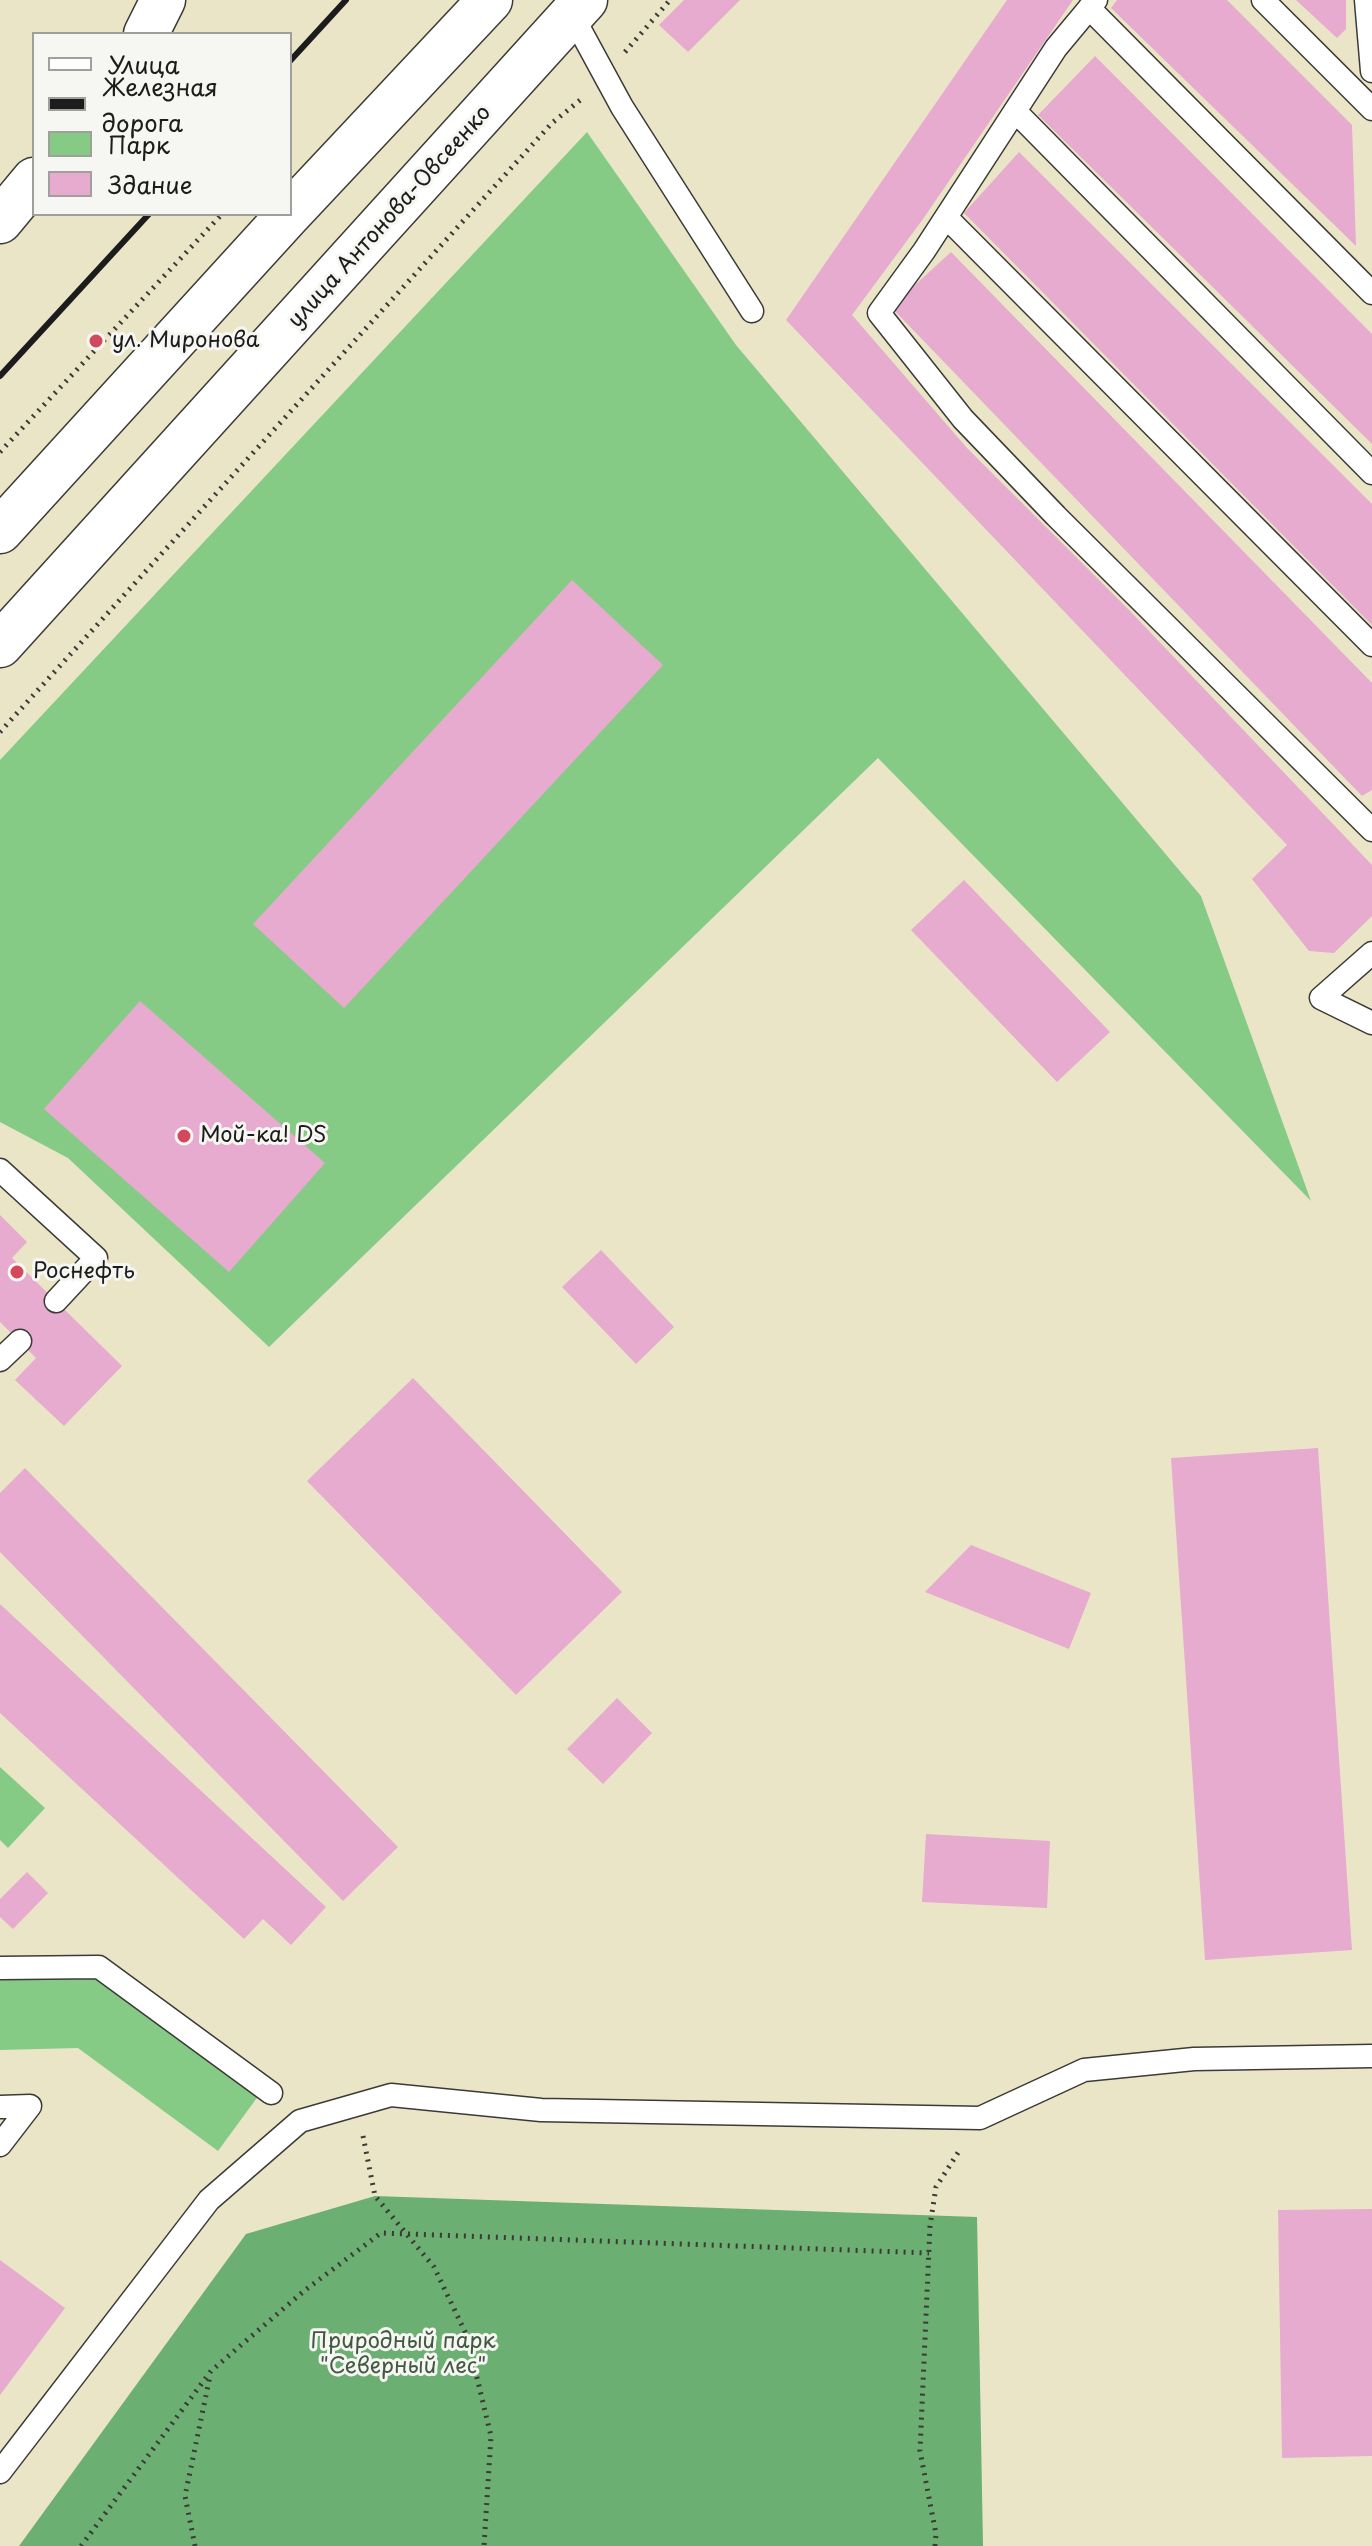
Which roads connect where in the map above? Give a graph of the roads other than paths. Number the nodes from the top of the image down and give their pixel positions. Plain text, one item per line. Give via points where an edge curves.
1 (163, 0) edge
2 (490, 0) edge
3 (1263, 0) edge
4 (1366, 0) edge
5 (1092, 4) edge
6 (578, 7) edge
7 (147, 32) edge
8 (1372, 71) edge
9 (1372, 109) edge
10 (1015, 111) junction
11 (32, 182) edge
12 (292, 210) edge
13 (286, 216) edge
14 (946, 217) junction
15 (0, 221) edge
16 (1372, 293) edge
17 (752, 311) dead end
18 (1372, 473) edge
19 (0, 531) edge
20 (0, 645) edge
21 (1372, 645) edge
22 (1372, 830) edge
23 (1372, 953) edge
24 (1372, 1023) edge
25 (0, 1170) edge
26 (56, 1301) dead end
27 (20, 1341) dead end
28 (0, 1360) edge
29 (0, 1968) edge
30 (1372, 2056) edge
31 (271, 2093) dead end
32 (0, 2107) edge
33 (0, 2145) edge
34 (0, 2472) edge

1 - 7 main road
2 - 12 main road
3 - 9 lane
4 - 8 lane
5 - 10 lane
5 - 16 lane
6 - 17 lane via 607,79
6 - 20 main road, улица Антонова-Овсеенко
10 - 14 lane
10 - 18 lane
11 - 15 main road
13 - 19 main road
14 - 21 lane
14 - 22 lane via 879,313 963,419
23 - 24 lane via 1321,998
25 - 26 lane via 96,1258
27 - 28 lane
29 - 31 lane via 99,1967
30 - 34 lane via 1194,2059 1084,2070 980,2118 556,2110 391,2095 300,2121 209,2200
32 - 33 lane via 30,2106

